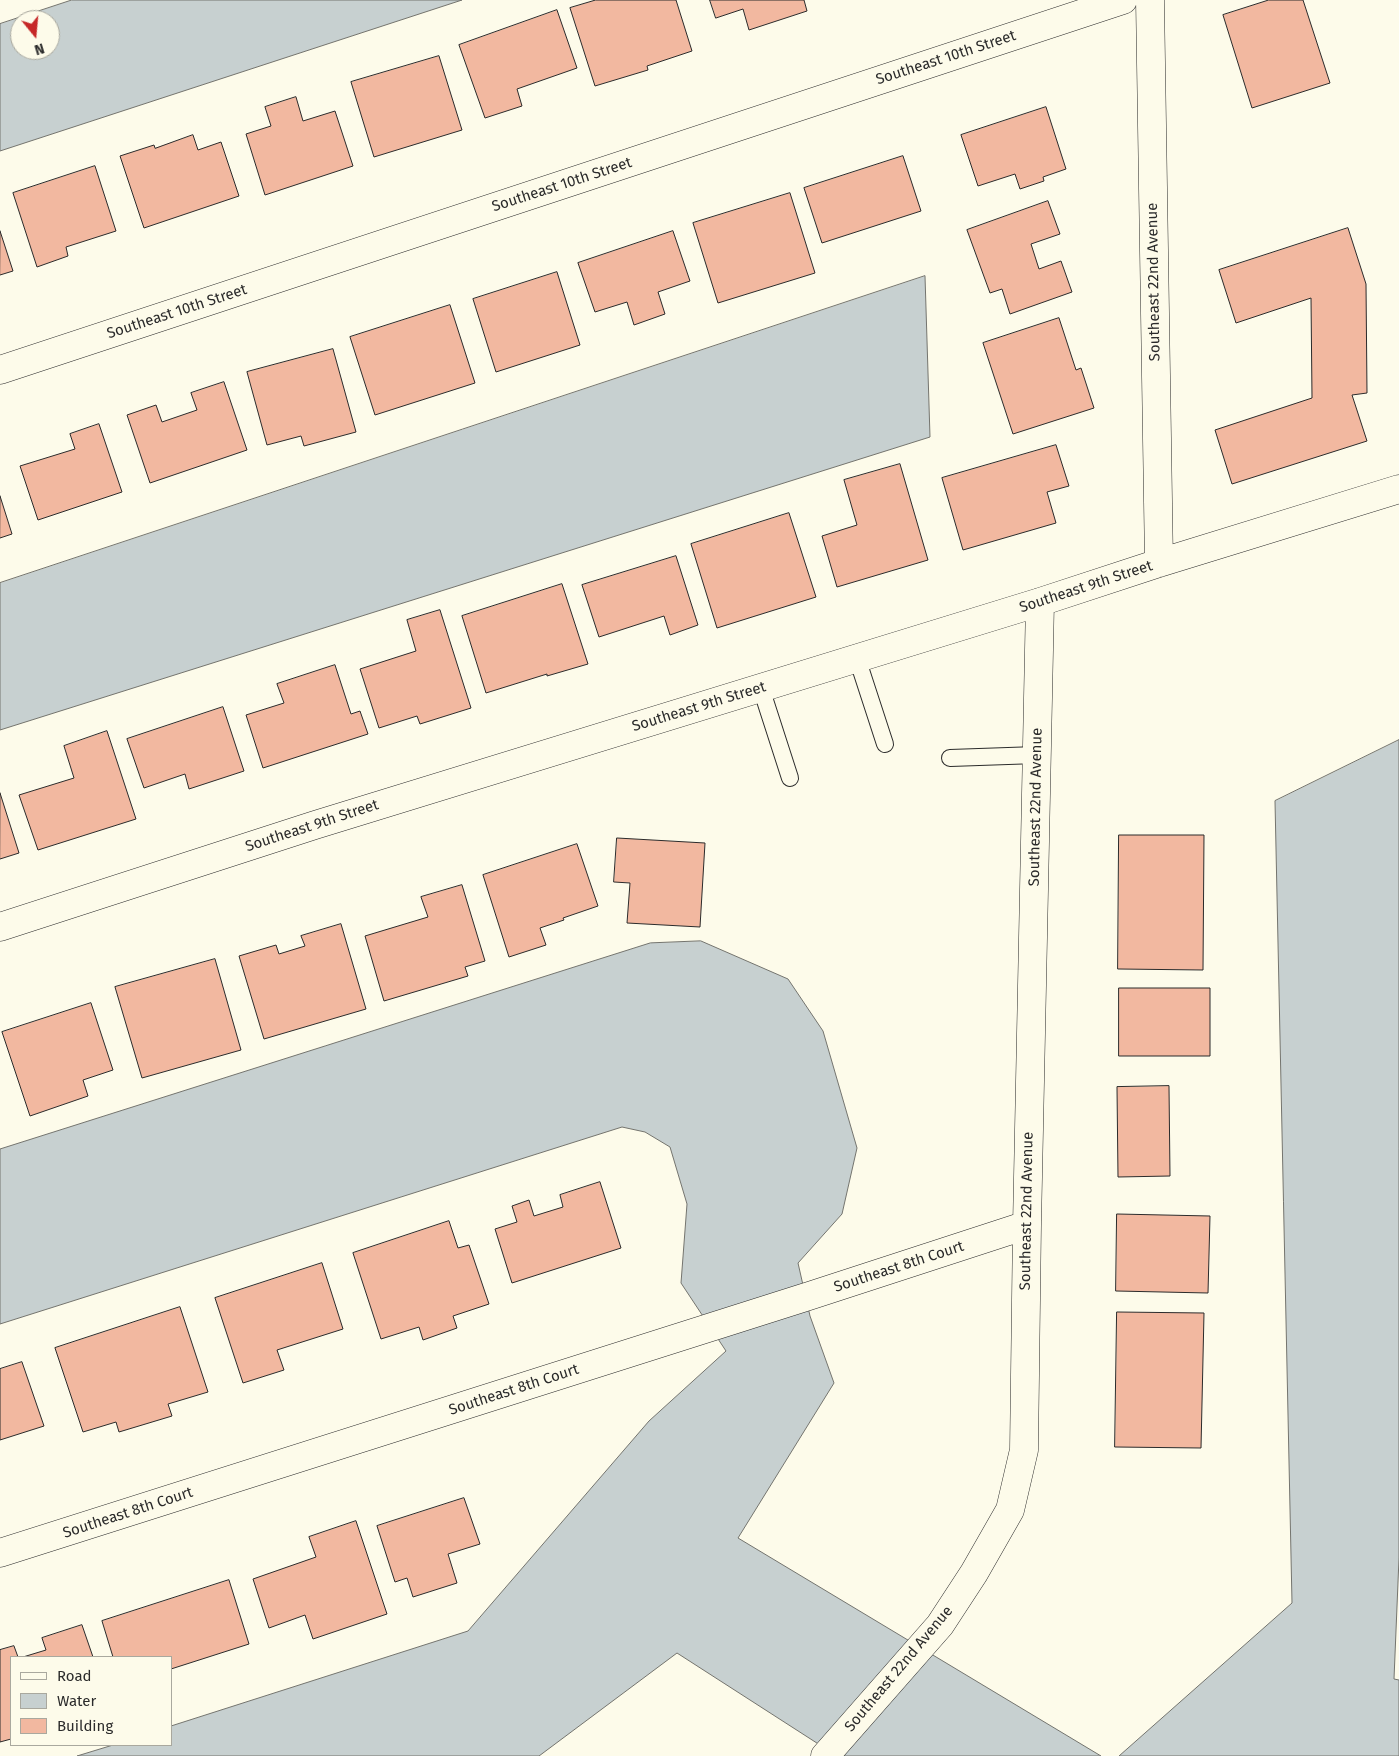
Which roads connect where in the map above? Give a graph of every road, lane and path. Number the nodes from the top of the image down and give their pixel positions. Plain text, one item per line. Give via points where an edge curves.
1 (1123, 0) edge
2 (1150, 0) edge
3 (0, 370) edge
4 (1399, 489) edge
5 (1159, 563) junction
6 (1040, 602) junction
7 (857, 658) junction
8 (761, 688) junction
9 (885, 744) dead end
10 (1037, 755) junction
11 (950, 758) dead end
12 (790, 778) dead end
13 (0, 928) edge
14 (1027, 1225) junction
15 (0, 1553) edge
16 (825, 1756) edge

1 - 3 street, Southeast 10th Street
2 - 5 street, Southeast 22nd Avenue
4 - 5 street, Southeast 9th Street
5 - 6 street, Southeast 9th Street
6 - 7 street, Southeast 9th Street
6 - 10 street, Southeast 22nd Avenue
7 - 8 street, Southeast 9th Street
7 - 9 lane
8 - 12 lane
8 - 13 street, Southeast 9th Street via 324,822
10 - 11 lane
10 - 14 street, Southeast 22nd Avenue
14 - 15 street, Southeast 8th Court
14 - 16 street, Southeast 22nd Avenue via 1024,1450 1010,1510 940,1625

